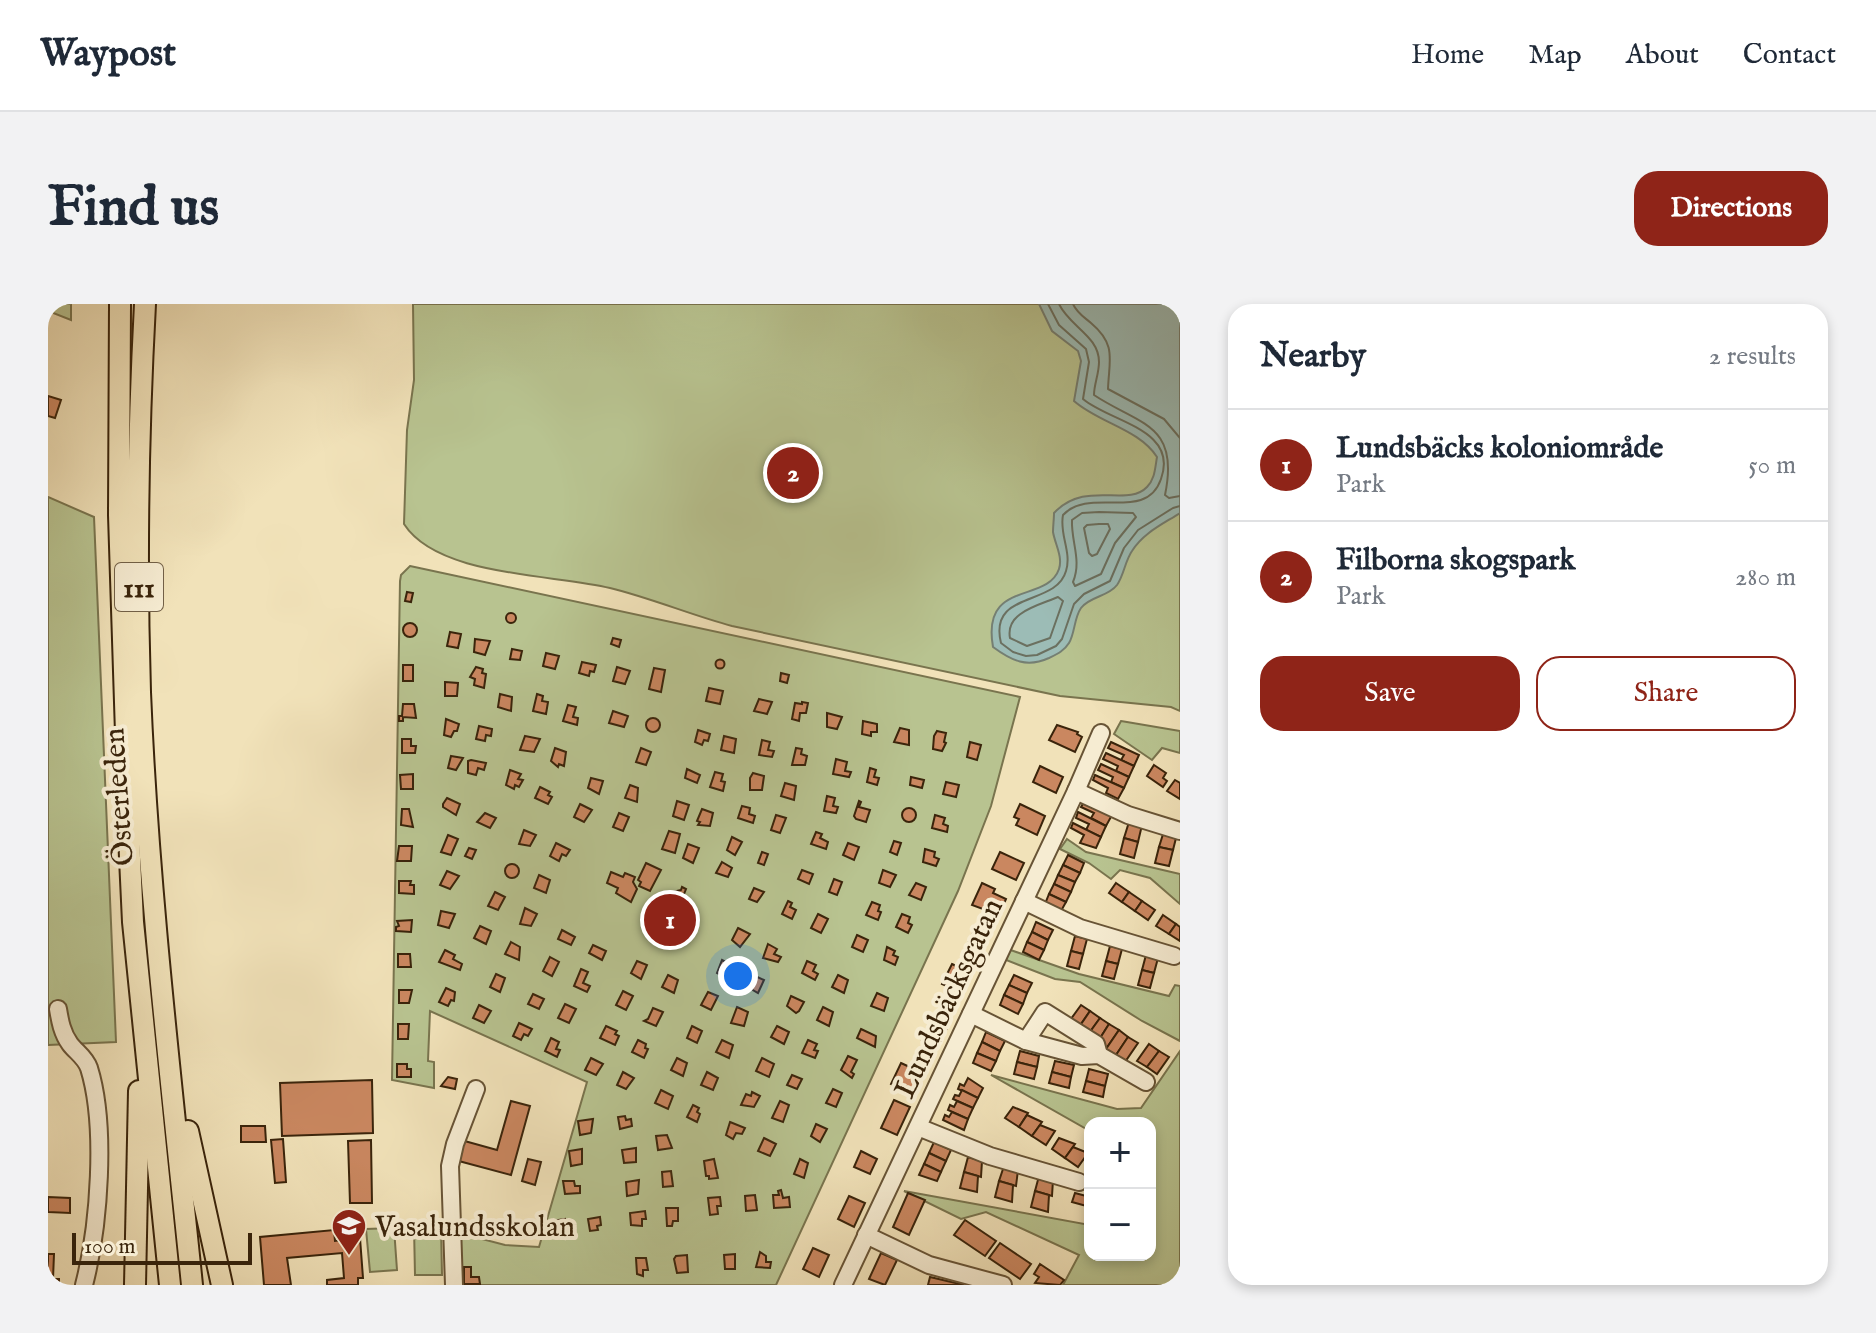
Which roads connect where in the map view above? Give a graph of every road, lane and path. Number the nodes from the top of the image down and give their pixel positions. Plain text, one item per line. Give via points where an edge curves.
1 (120, 304) edge
2 (145, 304) edge
3 (1101, 733) dead end
4 (1076, 791) junction
5 (1180, 831) edge
6 (1024, 901) junction
7 (1174, 956) dead end
8 (160, 966) junction
9 (142, 1007) junction
10 (58, 1009) dead end
11 (971, 1014) junction
12 (1026, 1041) junction
13 (1099, 1055) junction
14 (1146, 1082) dead end
15 (476, 1089) dead end
16 (918, 1127) junction
17 (1079, 1182) dead end
18 (866, 1235) junction
19 (84, 1285) edge
20 (135, 1285) edge
21 (170, 1285) edge
22 (192, 1285) edge
23 (222, 1285) edge
24 (454, 1285) edge
25 (843, 1285) edge
26 (1003, 1285) edge

1 - 9 main road, Österleden / 111 via 120,562 130,858
2 - 8 main road, Österleden / 111 via 138,446 140,693
3 - 4 street, Lundsbäcksgatan
4 - 5 street
4 - 6 street, Lundsbäcksgatan
6 - 7 street via 1080,928
6 - 11 street, Lundsbäcksgatan
8 - 22 main road, Österleden / 111
8 - 23 main road
9 - 20 main road
9 - 21 main road, Österleden / 111
10 - 19 street via 68,1040 86,1061 94,1096 97,1218
11 - 12 street
11 - 16 street, Lundsbäcksgatan
12 - 13 street via 1082,1056
12 - 13 street via 1045,1012 1096,1044
13 - 14 street
15 - 24 street via 450,1166
16 - 17 street via 990,1156
16 - 18 street, Lundsbäcksgatan
18 - 25 street, Lundsbäcksgatan
18 - 26 street via 929,1265

